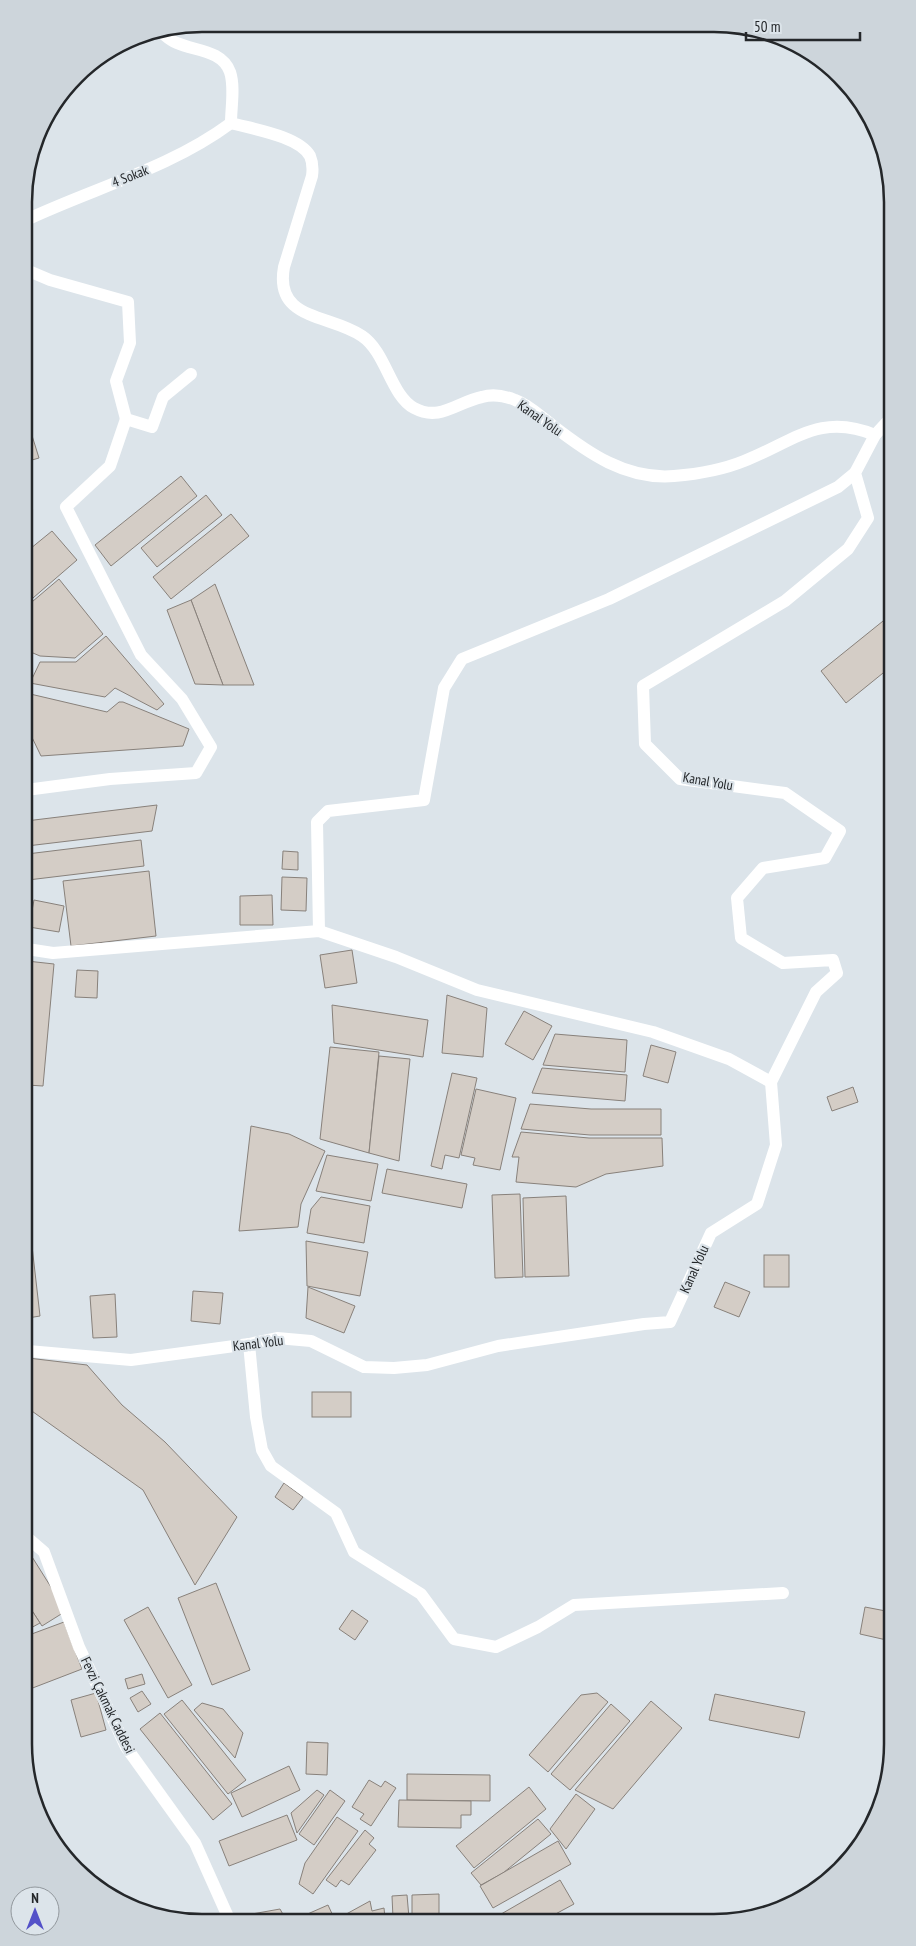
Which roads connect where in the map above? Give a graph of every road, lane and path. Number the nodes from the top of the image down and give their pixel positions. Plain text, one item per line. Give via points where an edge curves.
1 (167, 36) edge
2 (231, 123) junction
3 (33, 217) edge
4 (33, 273) edge
5 (191, 374) dead end
6 (126, 419) junction
7 (884, 425) edge
8 (875, 435) junction
9 (855, 472) junction
10 (33, 789) edge
11 (319, 931) junction
12 (33, 950) edge
13 (771, 1082) junction
14 (249, 1344) junction
15 (32, 1351) edge
16 (32, 1542) edge
17 (783, 1592) dead end
18 (227, 1914) edge

1 - 2 street via 176,43 218,57 225,63 232,82
2 - 3 street, 4 Sokak via 172,160
2 - 8 street, Kanal Yolu via 296,143 310,157 313,166 284,267 282,279 288,299 306,313 362,336 380,356 404,401 420,411 432,414 445,412 481,397 504,397 526,405 596,457 631,472 651,476 687,475 743,462 807,431 820,428 847,426
4 - 6 street via 128,302 130,343 116,380
5 - 6 street via 163,397 152,427
6 - 10 street via 110,466 66,507 141,655 182,699 211,747 196,773
7 - 8 street
8 - 9 street
9 - 11 street via 838,487 609,598 462,659 444,688 424,800 328,811 317,822
9 - 13 street, Kanal Yolu via 868,518 848,549 785,601 643,686 645,744 680,779 785,793 840,831 825,858 764,868 737,898 741,938 783,963 833,960 837,973 816,992
11 - 12 street via 53,953
11 - 13 street via 396,956 477,990 652,1032 729,1059
13 - 14 street, Kanal Yolu via 776,1144 757,1204 711,1233 670,1322 498,1346 427,1365 394,1368 364,1366 311,1341 277,1338
14 - 15 street, Kanal Yolu via 131,1360
14 - 17 street via 256,1417 262,1450 271,1466 336,1513 354,1552 421,1594 454,1639 496,1647 538,1628 574,1605
16 - 18 street, Fevzi Çakmak Caddesi via 44,1552 80,1647 126,1747 195,1843

